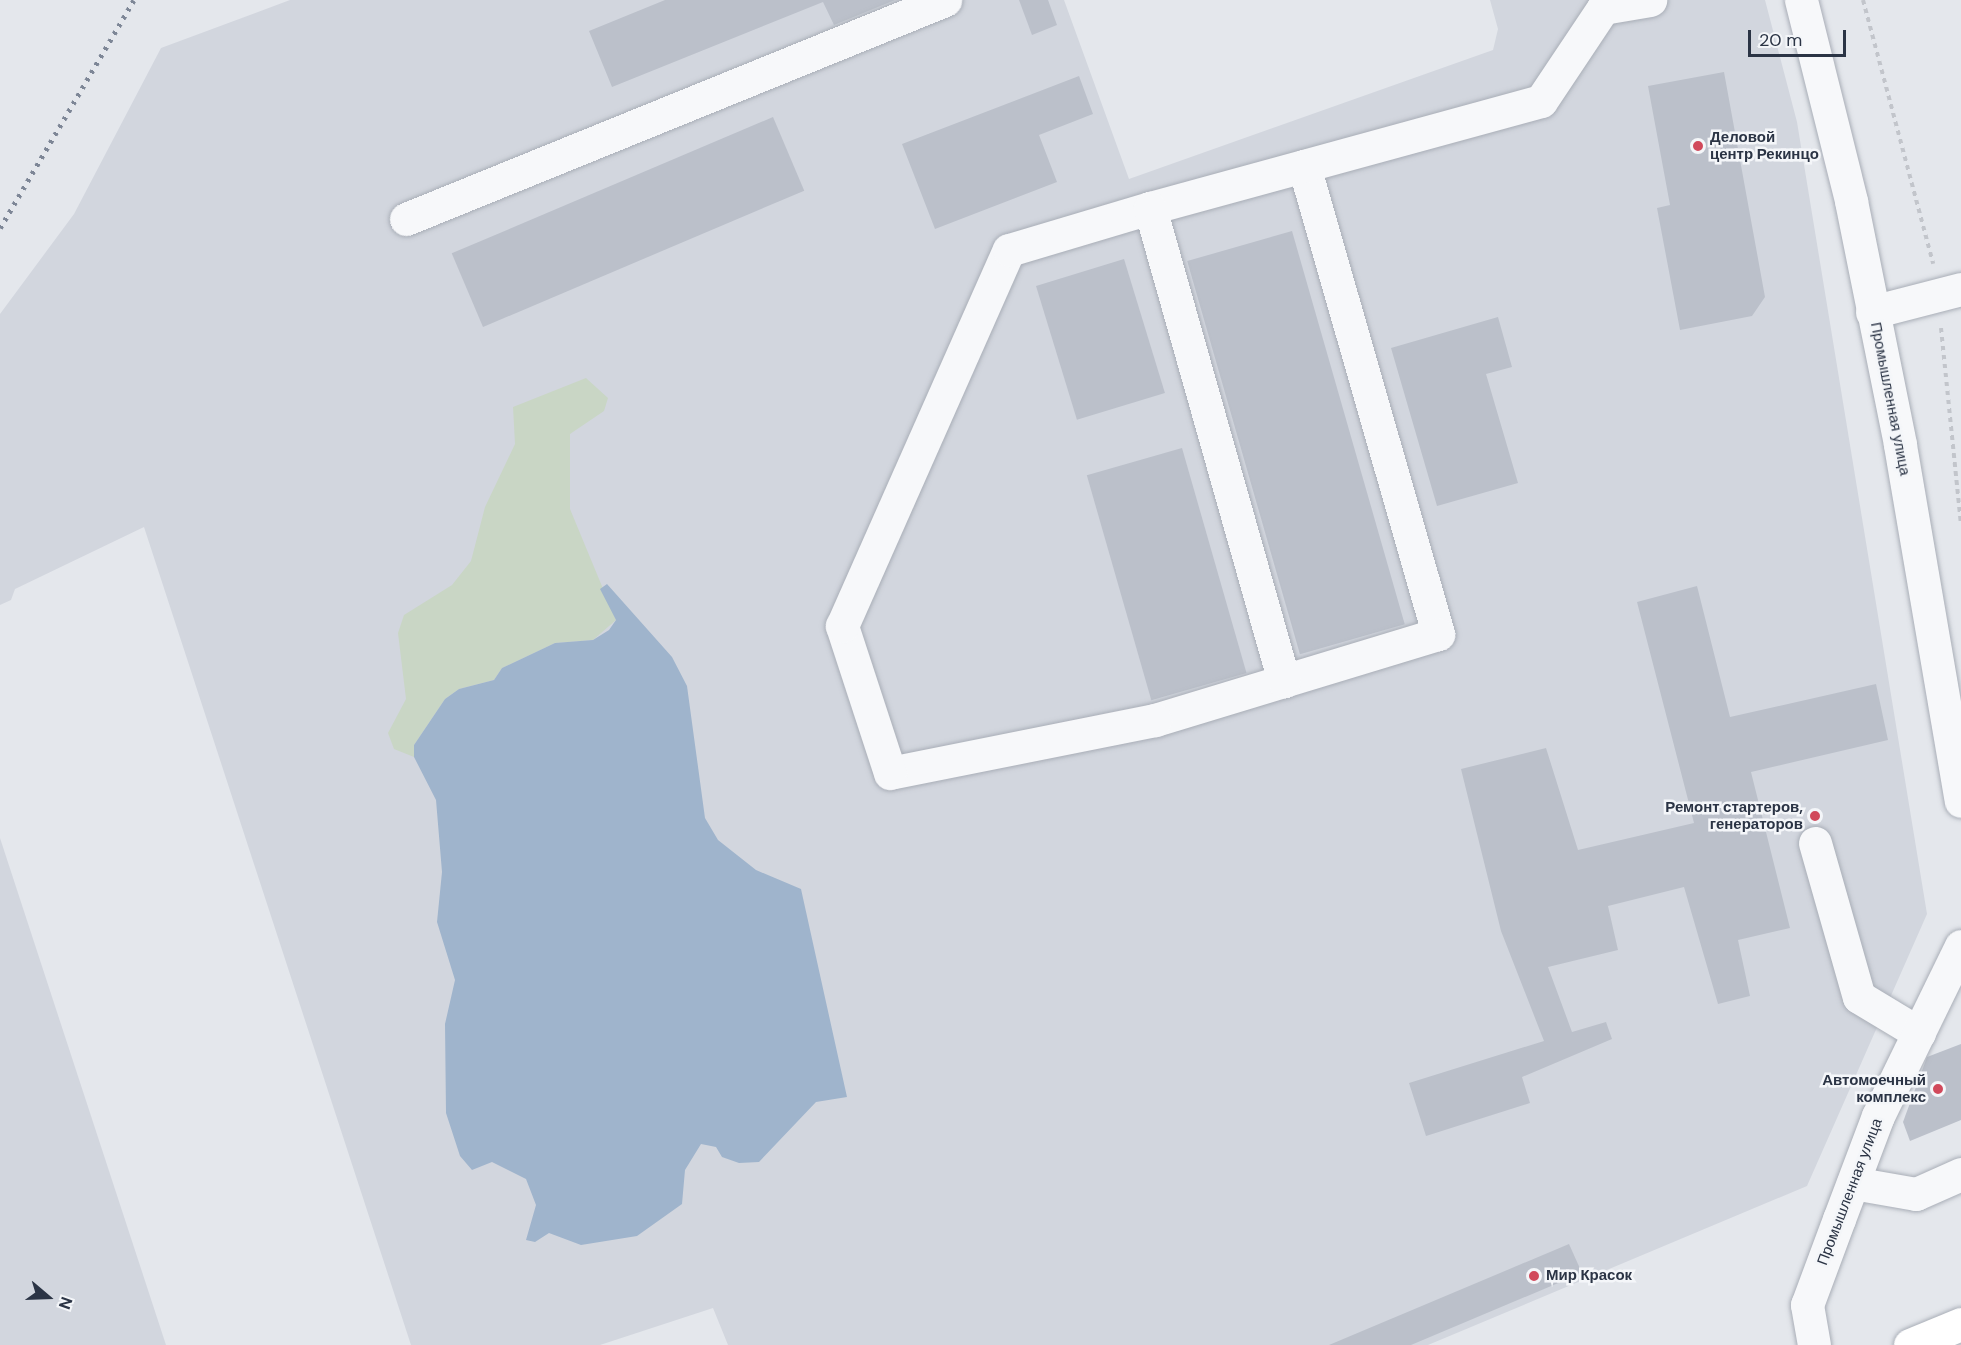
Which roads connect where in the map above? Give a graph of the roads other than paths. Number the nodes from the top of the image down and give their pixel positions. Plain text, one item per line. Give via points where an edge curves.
1 (945, 0) edge
2 (1650, 0) edge
3 (1801, 0) edge
4 (1304, 166) junction
5 (1150, 208) junction
6 (406, 219) dead end
7 (1949, 292) edge
8 (1872, 312) junction
9 (1284, 681) junction
10 (1961, 801) edge
11 (1815, 843) dead end
12 (1961, 946) edge
13 (1919, 1034) junction
14 (1961, 1174) edge
15 (1852, 1183) junction
16 (1961, 1324) edge
17 (1814, 1345) edge
18 (1910, 1345) edge

1 - 6 street
2 - 4 street via 1603,8 1540,101
3 - 8 street, Промышленная улица
4 - 5 street
4 - 9 street via 1438,634
5 - 9 street
5 - 9 street via 1009,250 842,626 890,773 1155,720
7 - 8 street
8 - 10 street, Промышленная улица
11 - 13 street via 1859,997
12 - 13 street, Промышленная улица
13 - 15 street, Промышленная улица
14 - 15 street via 1916,1194
15 - 17 street, Промышленная улица via 1808,1305
16 - 18 highway

